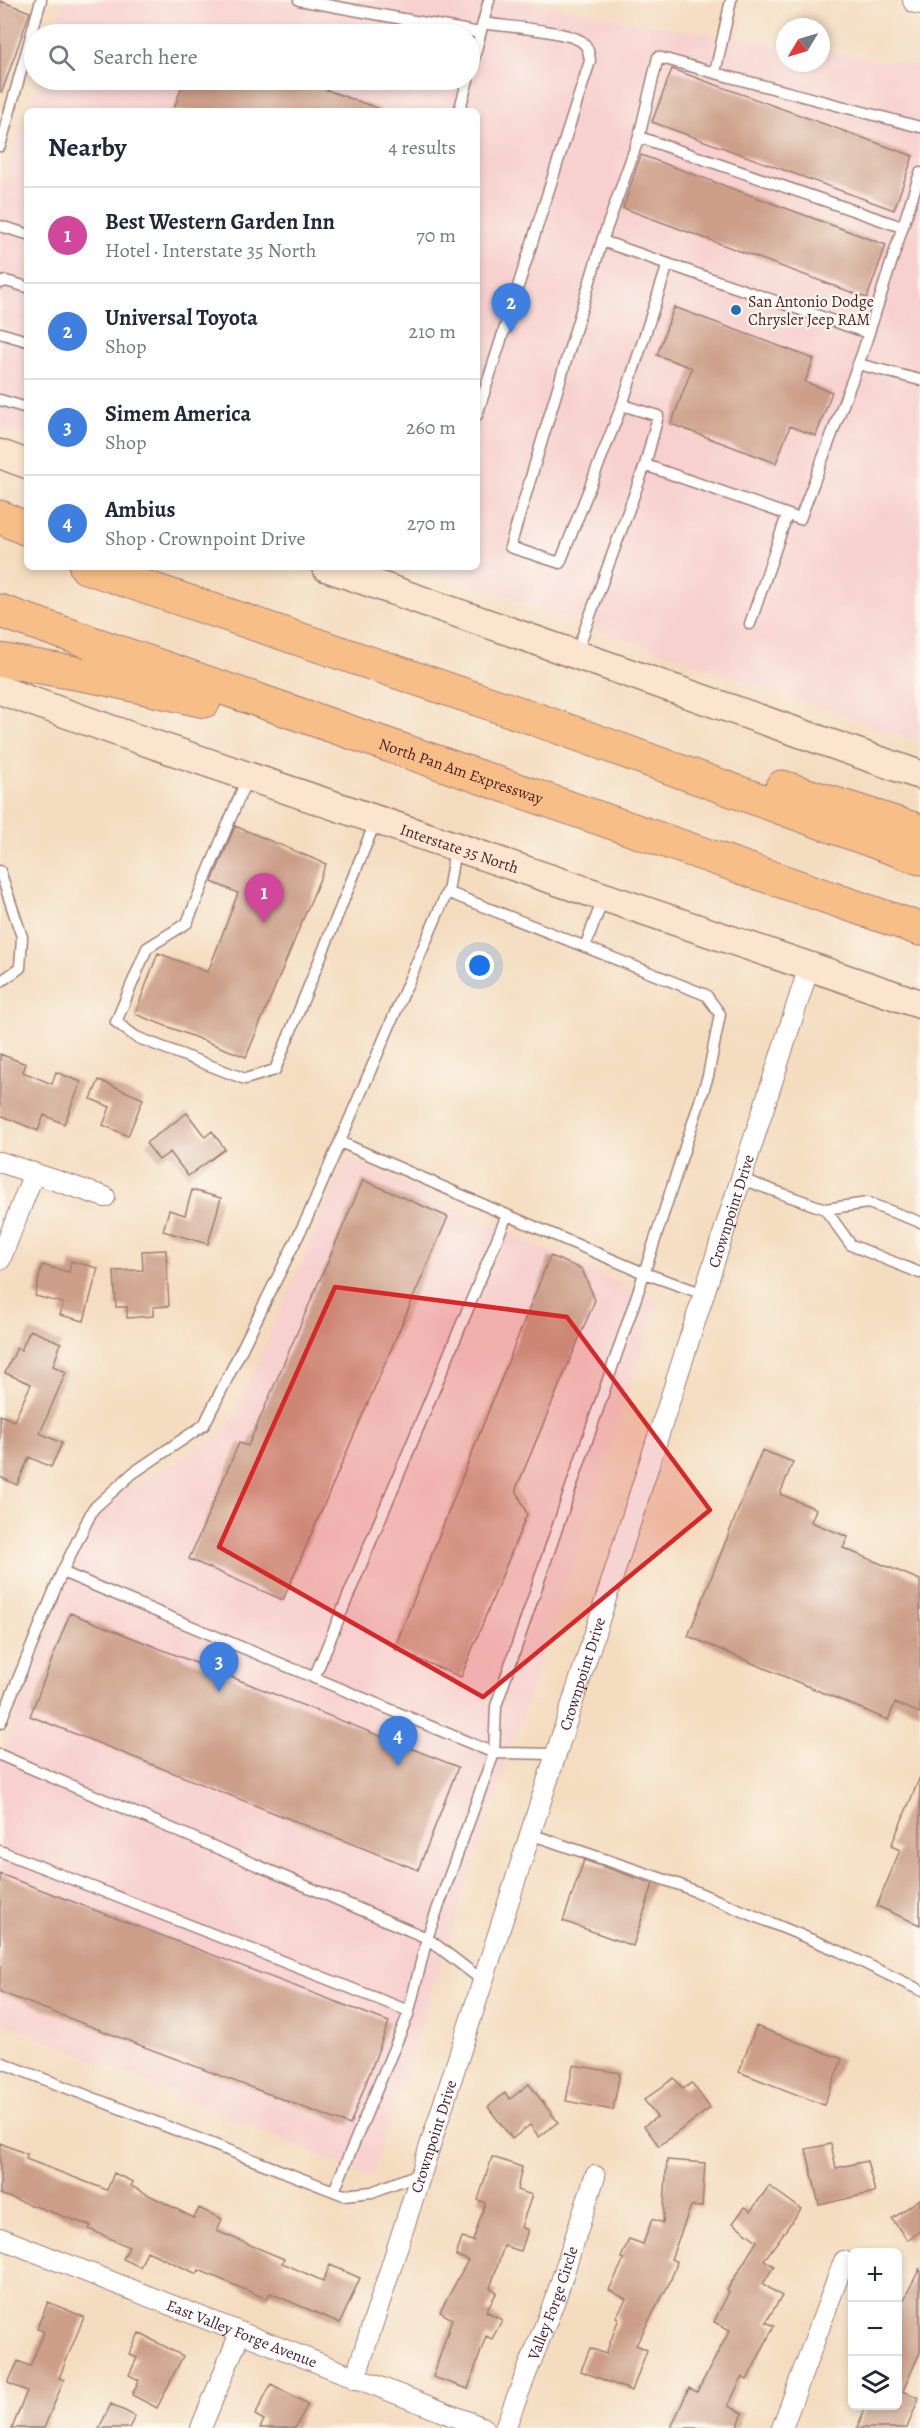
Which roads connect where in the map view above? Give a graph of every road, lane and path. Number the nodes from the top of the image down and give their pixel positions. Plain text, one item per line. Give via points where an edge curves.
1 (41, 0) edge
2 (299, 0) edge
3 (489, 0) edge
4 (731, 0) edge
5 (34, 24) edge
6 (456, 24) edge
7 (482, 28) junction
8 (480, 36) edge
9 (24, 61) edge
10 (715, 73) junction
11 (465, 90) edge
12 (460, 108) edge
13 (920, 127) edge
14 (639, 137) junction
15 (0, 146) edge
16 (920, 173) edge
17 (0, 226) edge
18 (902, 226) junction
19 (24, 233) edge
20 (602, 241) junction
21 (668, 264) junction
22 (0, 283) edge
23 (24, 285) edge
24 (0, 333) edge
25 (868, 333) junction
26 (24, 340) edge
27 (858, 364) junction
28 (920, 380) edge
29 (0, 400) edge
30 (622, 405) junction
31 (480, 406) edge
32 (24, 407) edge
33 (0, 454) edge
34 (24, 463) edge
35 (645, 465) junction
36 (787, 515) junction
37 (0, 517) edge
38 (24, 528) edge
39 (0, 538) edge
40 (24, 546) edge
41 (95, 570) edge
42 (123, 570) edge
43 (335, 570) edge
44 (0, 611) edge
45 (225, 614) junction
46 (750, 624) dead end
47 (576, 655) junction
48 (0, 660) edge
49 (0, 690) edge
50 (530, 717) junction
51 (334, 726) junction
52 (920, 775) edge
53 (248, 776) junction
54 (376, 820) junction
55 (920, 831) edge
56 (646, 833) junction
57 (455, 847) junction
58 (920, 858) edge
59 (0, 871) edge
60 (448, 892) junction
61 (604, 897) junction
62 (920, 929) edge
63 (585, 946) junction
64 (920, 953) edge
65 (809, 967) junction
66 (0, 982) edge
67 (920, 1004) edge
68 (340, 1142) junction
69 (0, 1162) edge
70 (34, 1173) junction
71 (741, 1179) junction
72 (105, 1197) dead end
73 (825, 1209) junction
74 (507, 1215) junction
75 (920, 1222) edge
76 (0, 1260) edge
77 (644, 1273) junction
78 (920, 1273) edge
79 (704, 1294) junction
80 (62, 1572) junction
81 (314, 1678) junction
82 (0, 1723) edge
83 (494, 1753) junction
84 (556, 1754) junction
85 (0, 1755) edge
86 (530, 1834) junction
87 (0, 1851) edge
88 (427, 1938) junction
89 (483, 1981) junction
90 (920, 1990) edge
91 (409, 2011) junction
92 (0, 2062) edge
93 (421, 2173) junction
94 (595, 2176) dead end
95 (334, 2191) junction
96 (2, 2243) edge
97 (844, 2261) dead end
98 (240, 2333) junction
99 (355, 2379) junction
100 (201, 2428) edge
101 (484, 2428) edge
102 (505, 2428) edge
103 (782, 2428) edge

1 - 5 lane
2 - 6 lane
3 - 7 lane
4 - 10 lane
7 - 8 lane
7 - 31 lane via 567,36 581,41 589,50 590,61
9 - 15 lane
10 - 13 lane
10 - 14 lane via 658,57
11 - 12 lane
14 - 18 lane
14 - 20 lane
16 - 18 lane
17 - 19 lane
18 - 25 lane
20 - 21 lane
20 - 30 lane via 510,547 560,563
21 - 25 lane
21 - 30 lane
22 - 23 lane
24 - 26 lane
25 - 27 lane
27 - 28 lane
27 - 36 lane via 800,519
29 - 32 lane
30 - 35 lane via 658,416
33 - 34 main road
35 - 36 lane
35 - 47 lane
36 - 46 lane
37 - 38 highway
39 - 40 highway
41 - 45 highway
42 - 45 highway
43 - 47 main road
44 - 51 highway, North Pan Am Expressway
45 - 50 highway
47 - 52 main road
48 - 51 highway via 241,711
49 - 53 main road, Interstate 35 North
50 - 55 highway via 834,802
50 - 58 highway
51 - 56 highway, North Pan Am Expressway
53 - 54 main road, Interstate 35 North
53 - 54 lane via 187,923 147,948 116,1022 136,1037 245,1078 275,1070
54 - 57 main road, Interstate 35 North
56 - 62 highway, North Pan Am Expressway
56 - 64 highway
57 - 60 lane
57 - 61 main road, Interstate 35 North
59 - 66 lane via 22,937 21,968
60 - 63 lane
60 - 68 lane
61 - 63 lane
61 - 65 main road, Interstate 35 North
63 - 77 lane via 706,995 720,1014 708,1076
65 - 67 main road, Interstate 35 North
65 - 71 street, Crownpoint Drive
68 - 74 lane
68 - 80 lane via 308,1216 204,1425 133,1473 93,1509
69 - 70 street
70 - 72 street
70 - 76 street
71 - 73 lane
71 - 79 street, Crownpoint Drive
73 - 75 lane via 868,1203
73 - 78 lane via 851,1245
74 - 77 lane
74 - 81 lane
77 - 79 lane
77 - 83 lane via 496,1706
79 - 84 street, Crownpoint Drive
80 - 81 lane
80 - 82 lane
81 - 83 lane
83 - 84 lane
83 - 88 lane
84 - 86 street, Crownpoint Drive
85 - 88 lane
86 - 89 street, Crownpoint Drive
86 - 90 lane via 680,1885 839,1951
87 - 91 lane
88 - 89 lane
88 - 91 lane
89 - 93 street, Crownpoint Drive
91 - 95 lane
92 - 95 lane
93 - 95 lane via 372,2192 344,2195
93 - 99 street, Crownpoint Drive
94 - 102 street, Valley Forge Circle via 556,2297
96 - 98 street, East Valley Forge Avenue
97 - 103 street
98 - 99 street, East Valley Forge Avenue
98 - 100 street
99 - 101 street, East Valley Forge Avenue

